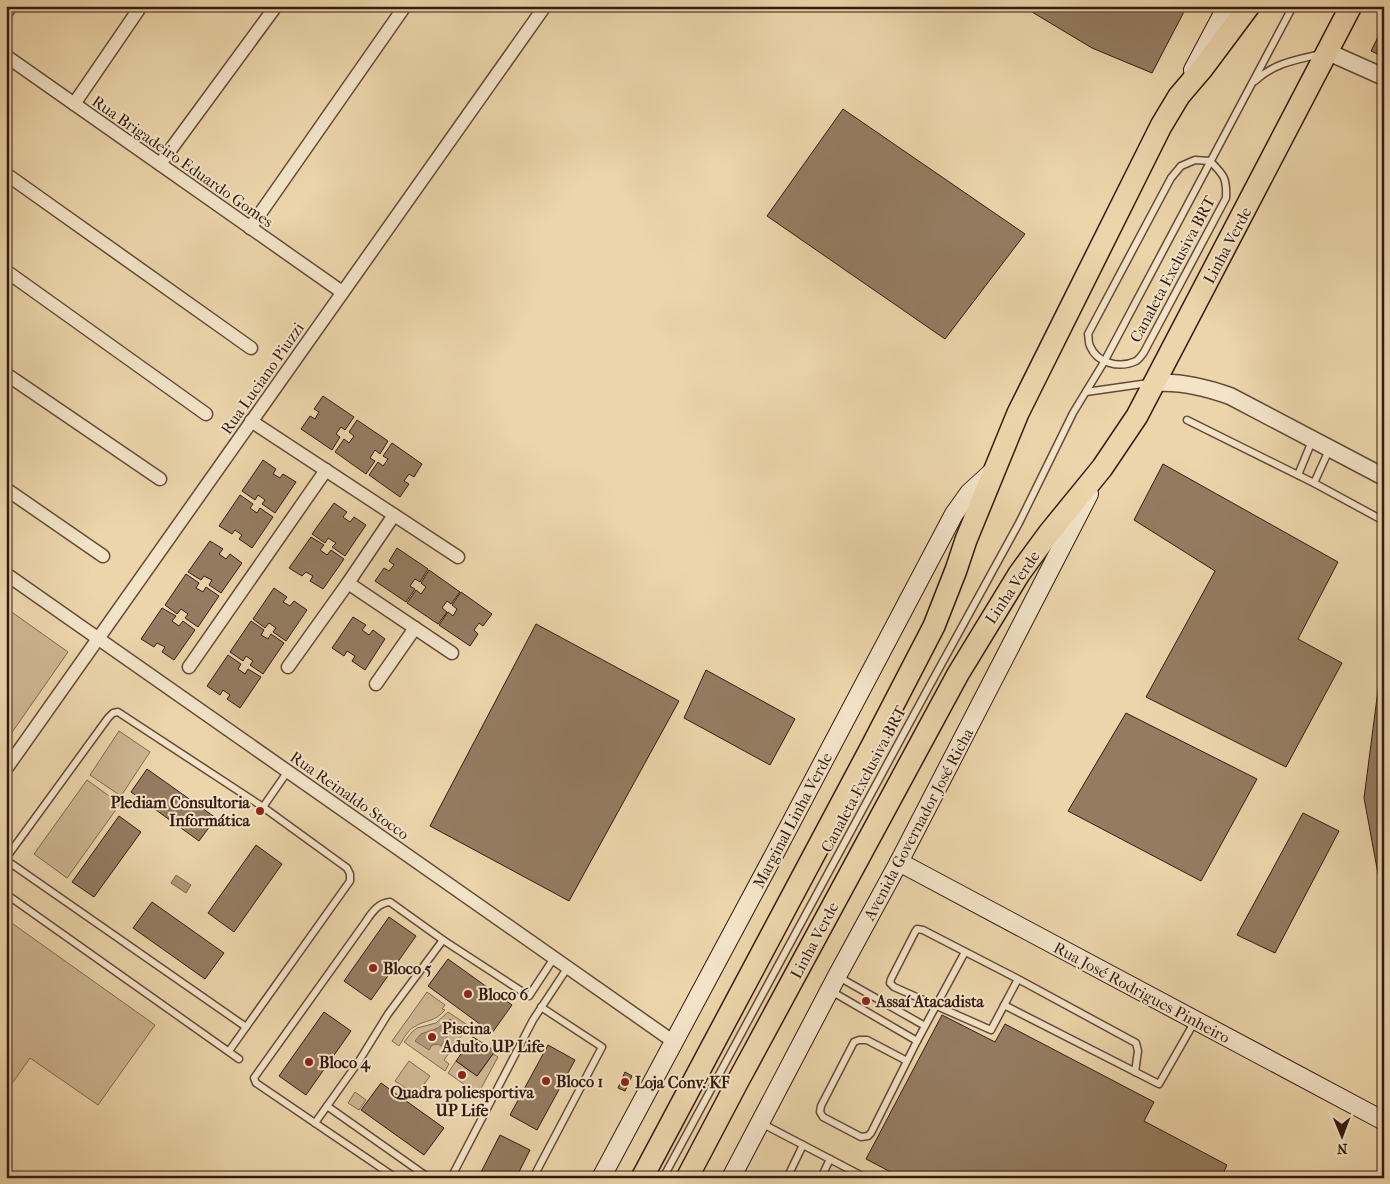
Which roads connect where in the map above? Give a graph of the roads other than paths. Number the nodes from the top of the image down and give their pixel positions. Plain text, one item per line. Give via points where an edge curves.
1 (11, 6) edge
2 (141, 6) edge
3 (276, 6) edge
4 (405, 6) edge
5 (545, 6) edge
6 (1226, 6) edge
7 (1249, 6) edge
8 (1293, 6) edge
9 (1351, 6) edge
10 (6, 13) edge
11 (1328, 52) junction
12 (6, 56) edge
13 (1384, 77) edge
14 (1250, 85) junction
15 (1179, 96) junction
16 (74, 104) junction
17 (1210, 161) junction
18 (160, 164) junction
19 (8, 180) edge
20 (250, 228) junction
21 (6, 271) edge
22 (342, 292) junction
23 (251, 348) dead end
24 (1104, 362) junction
25 (6, 374) edge
26 (1155, 383) junction
27 (1086, 392) junction
28 (206, 414) dead end
29 (1187, 420) dead end
30 (251, 421) junction
31 (1313, 439) junction
32 (1330, 448) junction
33 (1102, 468) junction
34 (326, 470) junction
35 (994, 471) junction
36 (1298, 475) junction
37 (1384, 477) edge
38 (160, 479) dead end
39 (1314, 483) junction
40 (6, 489) edge
41 (394, 515) junction
42 (1384, 521) edge
43 (103, 556) dead end
44 (458, 557) dead end
45 (6, 574) edge
46 (348, 583) junction
47 (415, 628) junction
48 (98, 638) junction
49 (452, 653) dead end
50 (189, 667) dead end
51 (288, 667) dead end
52 (376, 684) dead end
53 (6, 769) edge
54 (288, 771) junction
55 (263, 807) junction
56 (6, 859) edge
57 (900, 862) junction
58 (6, 894) edge
59 (443, 940) junction
60 (965, 952) junction
61 (554, 958) junction
62 (568, 967) junction
63 (1018, 979) junction
64 (834, 983) junction
65 (1004, 1005) junction
66 (937, 1006) junction
67 (542, 1007) junction
68 (1195, 1020) junction
69 (925, 1026) junction
70 (246, 1027) junction
71 (917, 1041) junction
72 (674, 1042) junction
73 (229, 1051) junction
74 (239, 1059) dead end
75 (907, 1061) junction
76 (1136, 1072) junction
77 (327, 1106) junction
78 (1384, 1121) edge
79 (315, 1123) junction
80 (760, 1123) junction
81 (804, 1145) junction
82 (830, 1159) junction
83 (396, 1178) edge
84 (429, 1178) edge
85 (451, 1178) edge
86 (533, 1178) edge
87 (601, 1178) edge
88 (642, 1178) edge
89 (663, 1178) edge
90 (687, 1178) edge
91 (730, 1178) edge
92 (787, 1178) edge
93 (821, 1178) edge
94 (866, 1178) edge

1 - 10 street
2 - 16 street
3 - 18 street
4 - 20 street
5 - 22 street, Rua Luciano Piuzzi
6 - 15 main road
7 - 15 highway
8 - 14 lane, Canaleta Exclusiva BRT
9 - 11 highway, Linha Verde
11 - 13 street
11 - 14 lane, Canaleta Exclusiva BRT via 1279,65
11 - 26 highway, Linha Verde
12 - 16 street, Rua Brigadeiro Eduardo Gomes
14 - 17 lane, Canaleta Exclusiva BRT
15 - 35 highway via 1018,413
16 - 18 street, Rua Brigadeiro Eduardo Gomes
17 - 24 lane, Canaleta Exclusiva BRT
17 - 24 lane via 1195,160 1181,166 1171,178 1088,334 1089,345
17 - 24 lane, Canaleta Exclusiva BRT via 1223,174 1226,198 1144,352 1137,360 1127,363
18 - 20 street, Rua Brigadeiro Eduardo Gomes
19 - 23 street
20 - 22 street, Rua Brigadeiro Eduardo Gomes
21 - 28 street
22 - 30 street, Rua Luciano Piuzzi
24 - 27 lane, Canaleta Exclusiva BRT
25 - 38 street
26 - 27 lane
26 - 31 street via 1177,382 1211,389
26 - 33 highway, Linha Verde
27 - 89 lane, Canaleta Exclusiva BRT
29 - 36 lane
30 - 34 street
30 - 48 street, Rua Luciano Piuzzi
31 - 32 street
31 - 36 lane
32 - 37 street
32 - 39 lane
33 - 57 main road, Avenida Governador José Richa
33 - 90 highway, Linha Verde via 1019,574 958,674
34 - 41 street
34 - 50 street
35 - 72 main road, Marginal Linha Verde via 969,493 954,514
35 - 88 highway via 934,626
36 - 39 lane
39 - 42 lane
40 - 43 street
41 - 44 street
41 - 46 street
45 - 48 street, Rua Reinaldo Stocco
46 - 47 street
46 - 51 street
47 - 49 street
47 - 52 street
48 - 53 street, Rua Luciano Piuzzi
48 - 54 street, Rua Reinaldo Stocco
54 - 55 lane
54 - 61 street, Rua Reinaldo Stocco
55 - 56 lane via 118,712 113,713
55 - 70 lane via 347,868 350,881
56 - 70 lane
57 - 64 main road, Avenida Governador José Richa
57 - 68 main road, Rua José Rodrigues Pinheiro
58 - 73 lane
59 - 61 lane via 529,996
59 - 77 lane via 388,1014
59 - 79 lane via 390,902 383,902 254,1078 256,1083
60 - 63 lane
60 - 66 lane
60 - 66 lane via 923,930 915,932 890,983
61 - 62 street, Rua Reinaldo Stocco
62 - 67 lane
62 - 72 street, Rua Reinaldo Stocco
63 - 65 lane
63 - 76 lane via 1136,1043
64 - 69 lane
64 - 71 lane
64 - 80 main road, Avenida Governador José Richa
65 - 66 lane via 991,1030
65 - 76 lane
66 - 69 lane
67 - 85 lane
67 - 86 lane via 602,1047
68 - 76 lane via 1159,1084
68 - 78 main road, Rua José Rodrigues Pinheiro
69 - 71 lane
70 - 73 lane
71 - 75 lane
72 - 87 main road, Marginal Linha Verde
73 - 74 lane
75 - 75 lane via 867,1040 854,1042 821,1106 823,1117 861,1137 868,1136
77 - 79 lane
77 - 84 lane
79 - 83 lane
80 - 81 lane
80 - 91 main road, Avenida Governador José Richa
81 - 82 lane
81 - 92 lane
82 - 93 lane
82 - 94 lane

